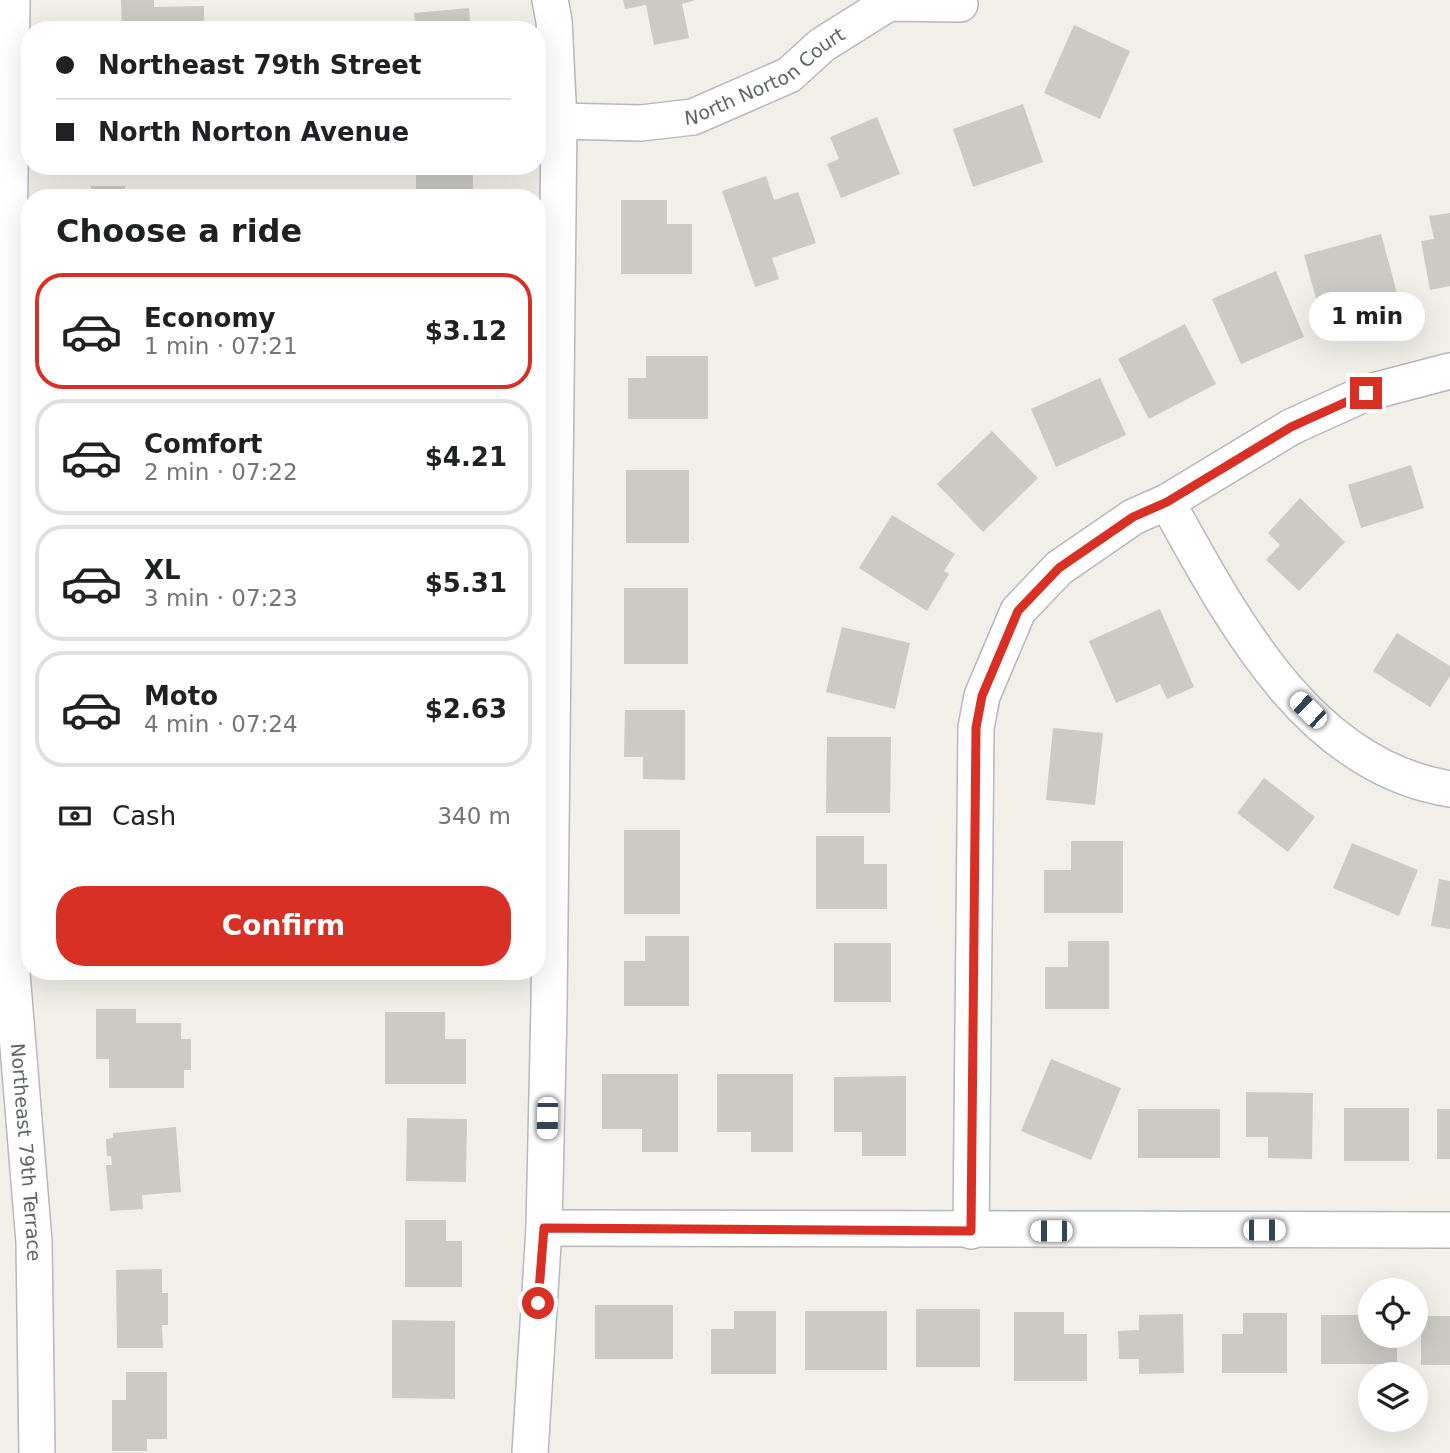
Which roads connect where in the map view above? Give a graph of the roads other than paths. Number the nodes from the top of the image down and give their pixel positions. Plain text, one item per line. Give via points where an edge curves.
1 (12, 0) edge
2 (550, 0) edge
3 (960, 4) dead end
4 (559, 121) junction
5 (1450, 371) edge
6 (4, 433) edge
7 (1167, 502) junction
8 (1450, 789) edge
9 (544, 1228) junction
10 (1450, 1230) edge
11 (971, 1231) junction
12 (37, 1453) edge
13 (530, 1453) edge

1 - 6 street, Northeast 79th Terrace
2 - 4 street
3 - 4 street, North Norton Court via 889,3 822,45 789,75 693,117 640,123
4 - 9 street
5 - 7 street via 1366,393 1291,427
6 - 12 street, Northeast 79th Terrace via 11,961 34,1242
7 - 8 street via 1236,623 1293,696 1338,738 1381,766
7 - 11 street via 1133,517 1059,568 1018,611 982,696 976,728
9 - 11 street
9 - 13 street
10 - 11 street

